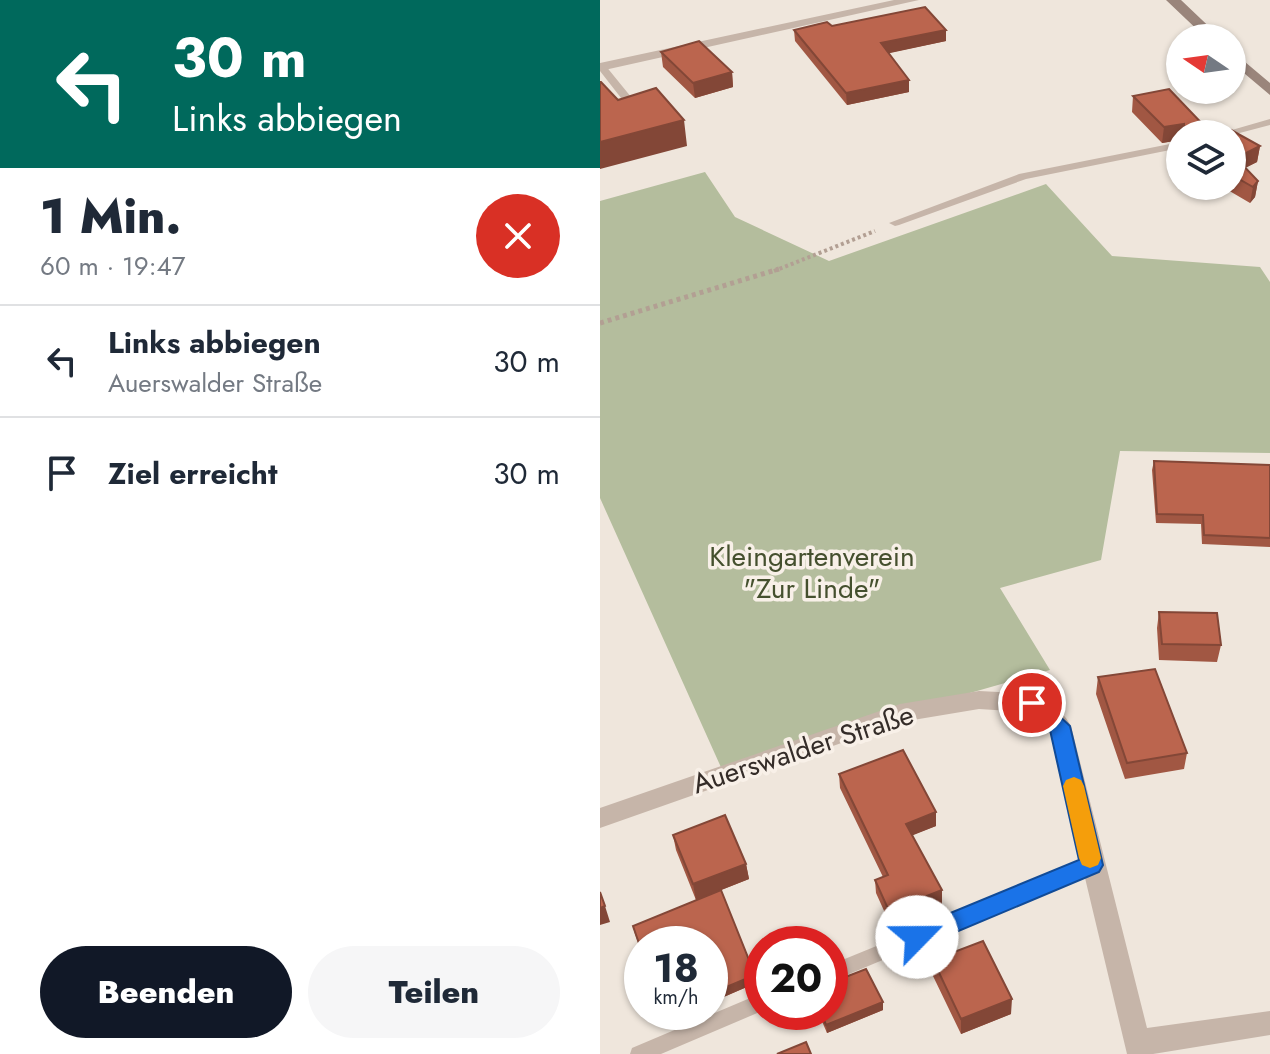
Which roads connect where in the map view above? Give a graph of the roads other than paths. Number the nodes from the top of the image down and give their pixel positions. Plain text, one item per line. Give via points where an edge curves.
1 (912, 0) edge
2 (1173, 0) edge
3 (1199, 24) edge
4 (601, 67) edge
5 (1246, 68) edge
6 (1270, 91) edge
7 (636, 110) edge
8 (1270, 122) edge
9 (1246, 128) edge
10 (1166, 148) edge
11 (895, 223) road end
12 (600, 818) edge
13 (1092, 865) junction
14 (848, 967) edge
15 (744, 1010) edge
16 (1270, 1023) edge
17 (1139, 1048) edge
18 (639, 1054) edge

1 - 4 street
2 - 3 main road
4 - 7 lane
5 - 6 main road
8 - 9 lane
10 - 11 lane via 1023,176
12 - 13 street, Auerswalder Straße via 900,713 979,700 1032,703 1060,726
13 - 14 lane
13 - 17 street, Auerswalder Straße
15 - 18 lane
16 - 17 street, Auerswalder Straße

